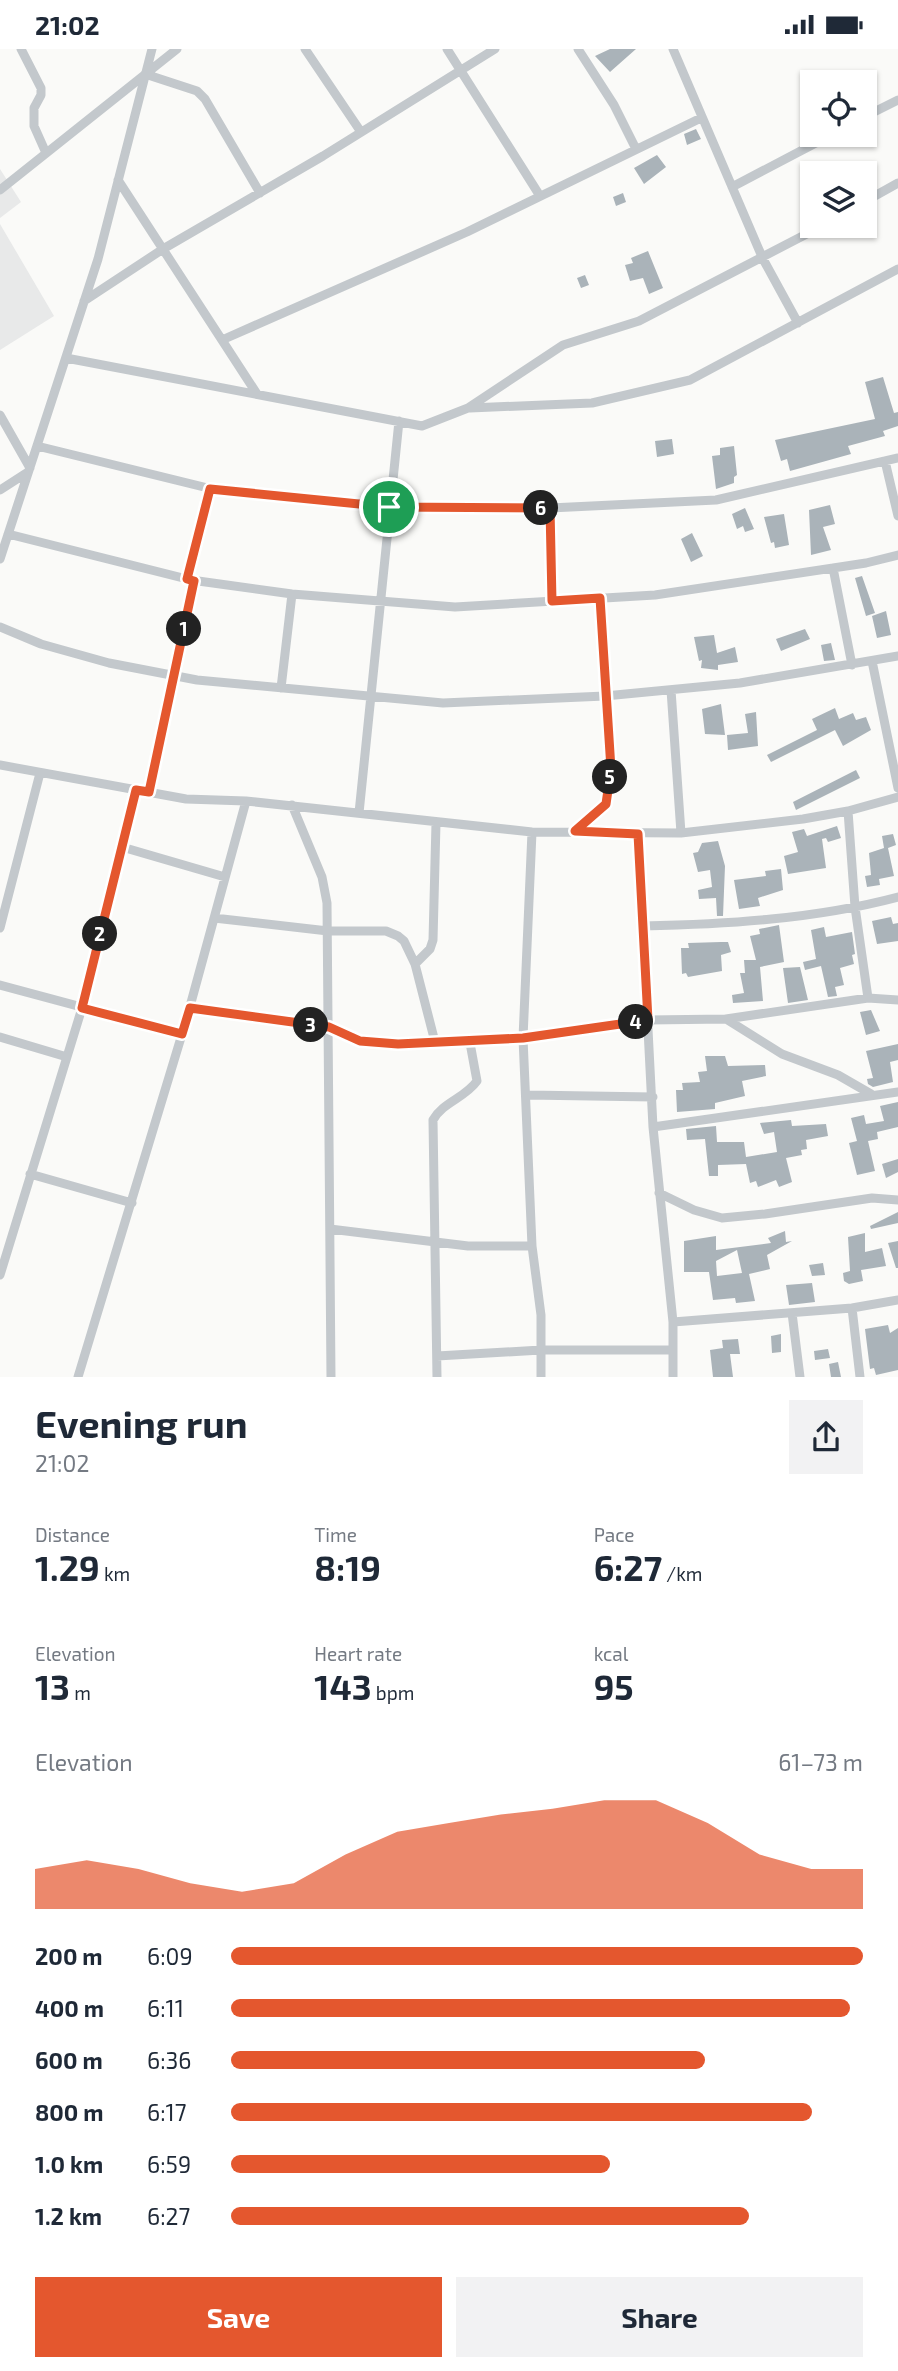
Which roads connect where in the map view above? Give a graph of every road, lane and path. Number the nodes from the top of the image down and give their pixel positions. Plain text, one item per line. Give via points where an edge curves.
1 (21, 49) edge
2 (152, 49) edge
3 (177, 49) edge
4 (305, 49) edge
5 (447, 49) edge
6 (495, 49) edge
7 (578, 49) edge
8 (673, 49) edge
9 (462, 69) junction
10 (145, 74) junction
11 (898, 100) edge
12 (877, 110) edge
13 (701, 118) junction
14 (361, 132) junction
15 (808, 147) edge
16 (636, 149) junction
17 (46, 153) junction
18 (118, 180) junction
19 (898, 183) edge
20 (732, 187) junction
21 (0, 190) edge
22 (260, 193) junction
23 (877, 195) edge
24 (540, 196) junction
25 (801, 238) edge
26 (163, 249) junction
27 (763, 259) junction
28 (898, 269) edge
29 (84, 302) junction
30 (798, 323) junction
31 (222, 339) junction
32 (66, 358) junction
33 (257, 394) junction
34 (468, 408) junction
35 (0, 415) edge
36 (399, 421) junction
37 (37, 446) junction
38 (898, 458) edge
39 (885, 461) junction
40 (29, 470) junction
41 (0, 489) edge
42 (210, 489) junction
43 (389, 507) junction
44 (550, 508) junction
45 (898, 516) edge
46 (8, 534) junction
47 (898, 555) edge
48 (0, 559) edge
49 (833, 568) junction
50 (190, 580) junction
51 (292, 594) junction
52 (600, 598) junction
53 (380, 601) junction
54 (552, 601) junction
55 (0, 627) edge
56 (898, 656) edge
57 (872, 661) junction
58 (852, 665) junction
59 (174, 675) junction
60 (281, 688) junction
61 (671, 690) junction
62 (606, 696) junction
63 (370, 697) junction
64 (0, 765) edge
65 (40, 773) junction
66 (898, 788) edge
67 (136, 790) junction
68 (149, 792) junction
69 (898, 797) edge
70 (246, 801) junction
71 (292, 805) junction
72 (848, 811) junction
73 (359, 813) junction
74 (436, 824) junction
75 (575, 831) junction
76 (532, 832) junction
77 (681, 833) junction
78 (638, 834) junction
79 (122, 847) junction
80 (225, 877) junction
81 (898, 897) edge
82 (855, 907) junction
83 (214, 918) junction
84 (643, 926) junction
85 (0, 928) edge
86 (328, 931) junction
87 (415, 964) junction
88 (0, 985) edge
89 (868, 998) junction
90 (898, 1000) edge
91 (82, 1008) junction
92 (190, 1008) junction
93 (726, 1019) junction
94 (648, 1020) junction
95 (329, 1027) junction
96 (182, 1034) junction
97 (0, 1037) edge
98 (523, 1038) junction
99 (435, 1042) junction
100 (470, 1043) junction
101 (67, 1057) junction
102 (898, 1092) edge
103 (871, 1094) junction
104 (528, 1095) junction
105 (653, 1097) junction
106 (653, 1127) junction
107 (30, 1174) junction
108 (659, 1193) junction
109 (898, 1200) edge
110 (132, 1203) junction
111 (330, 1229) junction
112 (436, 1242) junction
113 (532, 1246) junction
114 (0, 1275) edge
115 (898, 1300) edge
116 (852, 1308) junction
117 (792, 1313) junction
118 (673, 1322) junction
119 (541, 1350) junction
120 (673, 1350) junction
121 (437, 1356) junction
122 (78, 1377) edge
123 (331, 1377) edge
124 (438, 1377) edge
125 (541, 1377) edge
126 (673, 1377) edge
127 (800, 1377) edge
128 (860, 1377) edge

1 - 17 street via 41,88 34,125
2 - 10 street
3 - 10 street
4 - 14 street
5 - 9 street
6 - 9 street
7 - 16 street via 614,104
8 - 13 street
9 - 14 street
9 - 24 street
10 - 17 street
10 - 18 street
10 - 22 street via 197,91 205,99
11 - 12 street
13 - 16 street
13 - 20 street
14 - 22 street
15 - 20 street
16 - 24 street
17 - 21 street
18 - 26 street
18 - 29 street
19 - 23 street
20 - 27 street
22 - 26 street
24 - 31 street
25 - 27 street
26 - 29 street
26 - 31 street
27 - 30 street
27 - 34 street via 639,321 563,345
28 - 30 street
29 - 32 street
30 - 34 street via 690,380 643,393 592,403
31 - 33 street
32 - 33 street
32 - 37 street
33 - 36 street
34 - 36 street via 422,426
35 - 40 street
36 - 43 street
37 - 40 street
37 - 42 street
38 - 39 street
39 - 44 street via 716,500
39 - 45 street
40 - 41 street
40 - 46 street
42 - 43 street
42 - 50 street
43 - 44 street
43 - 53 street
44 - 54 street
46 - 48 street
46 - 50 street
47 - 49 street
49 - 52 street via 655,595
49 - 58 street
50 - 51 street
50 - 59 street
51 - 53 street
51 - 60 street
52 - 54 street
52 - 62 street
53 - 54 street via 455,607
53 - 63 street
55 - 59 street via 41,644
56 - 57 street
57 - 58 street
57 - 66 street
58 - 61 street
59 - 60 street
59 - 68 street
60 - 63 street
61 - 62 street
61 - 77 street
62 - 63 street via 443,703
62 - 75 street via 611,769 606,804
63 - 73 street
64 - 65 street
65 - 67 street
65 - 85 street
67 - 68 street
67 - 79 street
68 - 70 street via 186,799
69 - 72 street
70 - 71 street
70 - 80 street
71 - 73 street
71 - 86 street via 322,877
72 - 77 street
72 - 82 street
73 - 74 street
74 - 76 street
74 - 87 street via 433,940 430,950
75 - 76 street
75 - 78 street
76 - 98 street
77 - 78 street
78 - 84 street
79 - 80 street
79 - 91 street
80 - 83 street
81 - 82 street
82 - 84 street via 731,924
82 - 89 street
83 - 86 street
83 - 92 street
84 - 94 street
86 - 87 street via 386,931 404,941
86 - 95 street
87 - 99 street
88 - 91 street
89 - 90 street
89 - 93 street
91 - 96 street
91 - 101 street
92 - 95 street
92 - 96 street
93 - 94 street
93 - 103 street via 782,1054 838,1075
94 - 98 street
94 - 105 street
95 - 99 street via 360,1041
95 - 111 street
96 - 110 street
97 - 101 street
98 - 100 street
98 - 104 street
99 - 100 street
100 - 112 street via 477,1081 438,1110 433,1120
101 - 107 street
102 - 103 street
103 - 106 street
104 - 105 street
104 - 113 street
105 - 106 street
106 - 108 street
107 - 110 street
107 - 114 street
108 - 109 street via 722,1218 872,1198
108 - 118 street
110 - 122 street
111 - 112 street
111 - 123 street
112 - 113 street via 468,1247
112 - 121 street
113 - 119 street
115 - 116 street
116 - 117 street
116 - 128 street
117 - 118 street
117 - 127 street
118 - 120 street
119 - 120 street
119 - 121 street
119 - 125 street
120 - 126 street
121 - 124 street

